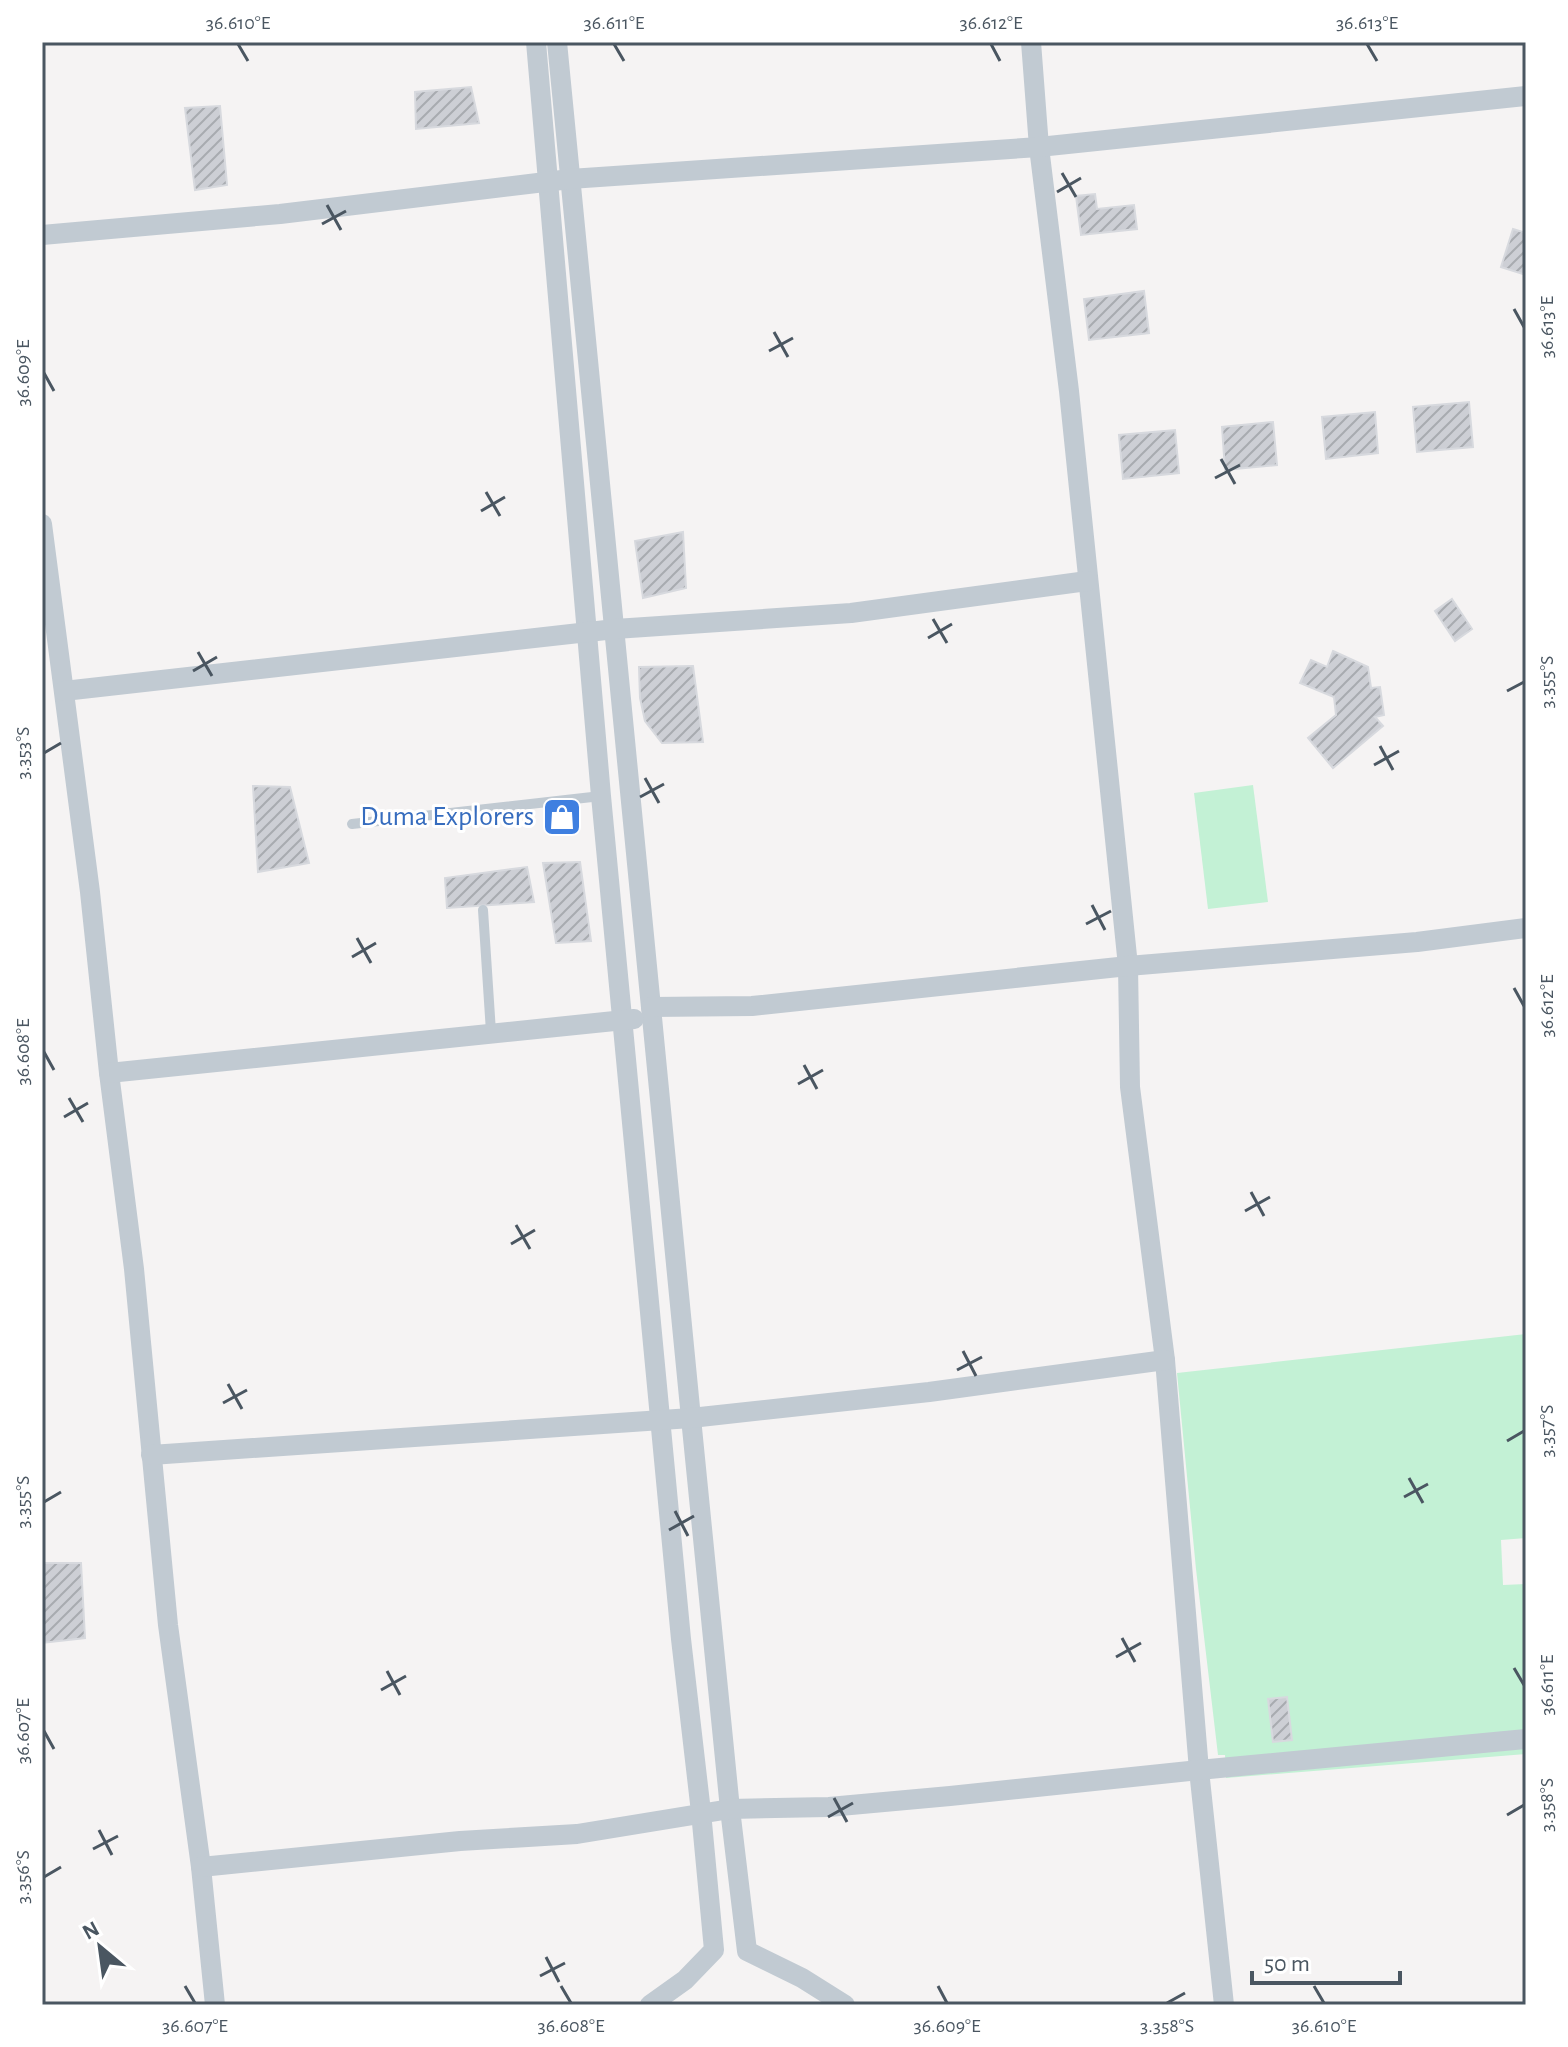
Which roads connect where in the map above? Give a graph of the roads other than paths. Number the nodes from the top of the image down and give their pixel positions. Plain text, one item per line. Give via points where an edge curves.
1 (536, 42) edge
2 (557, 42) edge
3 (1031, 42) edge
4 (1526, 96) edge
5 (1039, 147) junction
6 (570, 179) junction
7 (549, 183) junction
8 (42, 235) edge
9 (42, 524) edge
10 (1087, 581) junction
11 (615, 629) junction
12 (587, 633) junction
13 (64, 691) junction
14 (601, 796) junction
15 (352, 824) dead end
16 (483, 910) dead end
17 (1526, 928) edge
18 (1128, 966) junction
19 (652, 1012) junction
20 (622, 1020) junction
21 (491, 1032) junction
22 (109, 1073) junction
23 (1165, 1360) junction
24 (691, 1418) junction
25 (661, 1420) junction
26 (151, 1455) junction
27 (1526, 1739) edge
28 (1199, 1770) junction
29 (730, 1809) junction
30 (701, 1812) junction
31 (201, 1867) junction
32 (714, 1950) junction
33 (747, 1951) junction
34 (215, 2005) edge
35 (650, 2005) edge
36 (845, 2005) edge
37 (1224, 2005) edge

1 - 7 street
2 - 6 street
3 - 5 street
4 - 5 street
5 - 6 street
5 - 10 street
6 - 7 street
6 - 11 street
7 - 8 street
7 - 12 street
9 - 13 street
10 - 11 street via 851,613
10 - 18 street
11 - 12 street
11 - 19 street
12 - 13 street
12 - 14 street
13 - 22 street
14 - 15 lane
14 - 20 street
16 - 21 lane
17 - 18 street
18 - 19 street
18 - 23 street via 1130,1087
19 - 20 street
19 - 24 street
20 - 21 street
20 - 25 street
21 - 22 street
22 - 26 street
23 - 24 street
23 - 28 street
24 - 25 street
24 - 29 street
25 - 26 street
25 - 30 street
26 - 31 street
27 - 28 street
28 - 29 street via 844,1806
28 - 37 street
29 - 30 street
29 - 33 street
30 - 31 street via 577,1834
30 - 32 street
31 - 34 street
32 - 33 street
32 - 35 street
33 - 36 street

